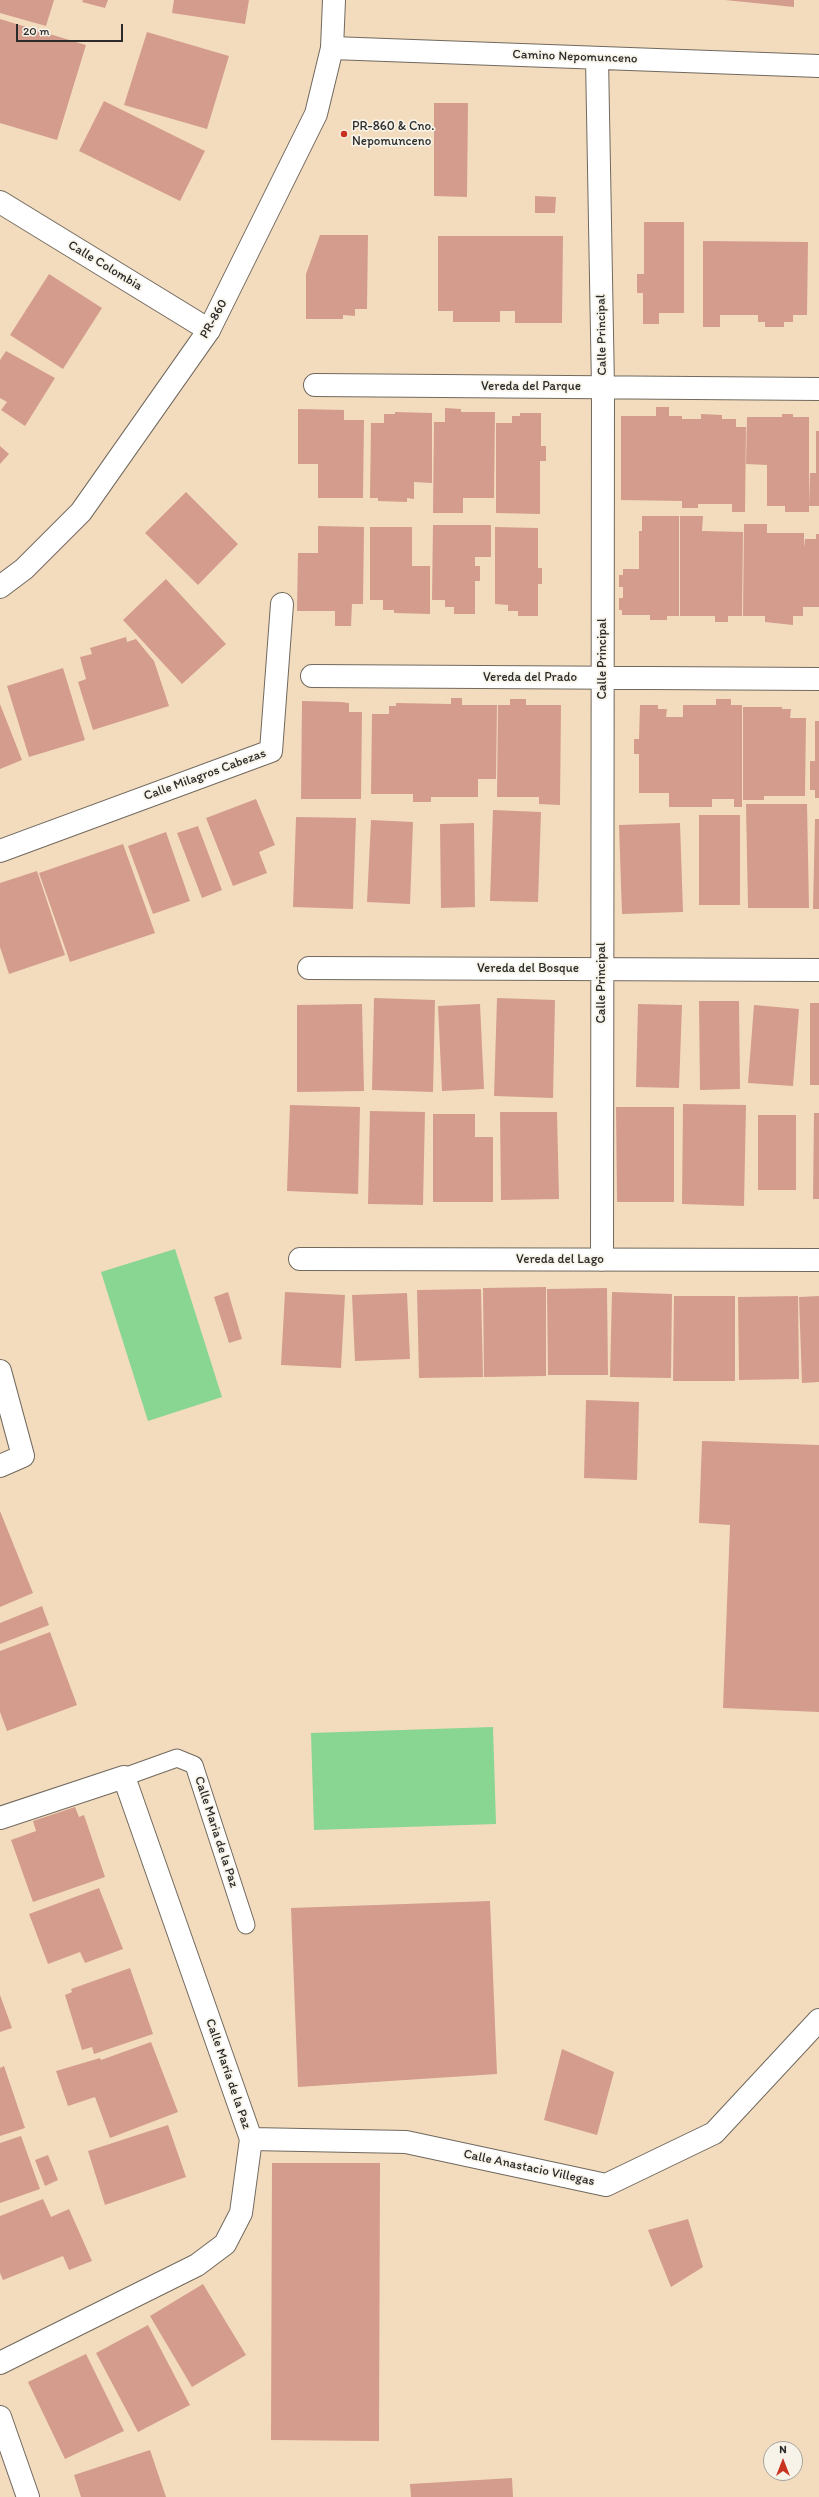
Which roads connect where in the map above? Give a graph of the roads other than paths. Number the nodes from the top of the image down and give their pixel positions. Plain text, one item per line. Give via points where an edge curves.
1 (334, 0) edge
2 (332, 48) junction
3 (596, 58) junction
4 (819, 66) edge
5 (0, 202) edge
6 (209, 330) junction
7 (315, 385) dead end
8 (603, 388) junction
9 (819, 389) edge
10 (0, 587) edge
11 (282, 604) dead end
12 (312, 676) dead end
13 (603, 679) junction
14 (819, 679) edge
15 (0, 851) edge
16 (309, 968) dead end
17 (602, 969) junction
18 (819, 970) edge
19 (300, 1259) dead end
20 (602, 1260) junction
21 (819, 1260) edge
22 (0, 1371) edge
23 (0, 1466) edge
24 (124, 1777) junction
25 (0, 1818) edge
26 (246, 1924) dead end
27 (819, 2020) edge
28 (251, 2139) junction
29 (0, 2364) edge
30 (0, 2417) edge
31 (28, 2497) edge

1 - 2 street, PR-860 / PR-860
2 - 3 street, Camino Nepomunceno
2 - 6 street, PR-860 / PR-860 via 316,114
3 - 4 street, Camino Nepomunceno
3 - 8 street, Calle Principal
5 - 6 street, Calle Colombia
6 - 10 street, PR-860 / PR-860 via 81,512 24,569
7 - 8 street, Vereda del Parque
8 - 9 street, Vereda del Parque
8 - 13 street, Calle Principal
11 - 15 street, Calle Milagros Cabezas via 271,751
12 - 13 street, Vereda del Prado
13 - 14 street, Vereda del Prado
13 - 17 street, Calle Principal
16 - 17 street, Vereda del Bosque
17 - 18 street, Vereda del Bosque
17 - 20 street, Calle Principal
19 - 20 street, Vereda del Lago
20 - 21 street, Vereda del Lago
22 - 23 street via 23,1456
24 - 25 street
24 - 26 lane, Calle Maria de la Paz via 177,1758 194,1765
24 - 28 street, Calle María de la Paz
27 - 28 street, Calle Anastacio Villegas via 714,2133 606,2184 406,2142
28 - 29 street, Calle María de la Paz via 241,2213 225,2244 197,2265
30 - 31 street

